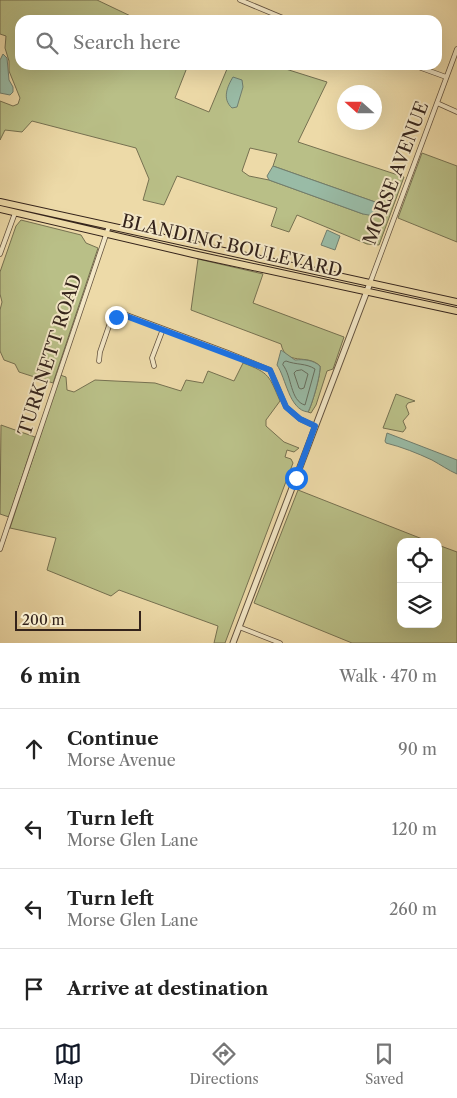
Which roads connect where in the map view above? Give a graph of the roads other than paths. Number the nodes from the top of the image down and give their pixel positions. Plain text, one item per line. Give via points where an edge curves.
1 (240, 0) edge
2 (276, 15) edge
3 (457, 48) edge
4 (427, 70) edge
5 (446, 77) junction
6 (437, 104) junction
7 (457, 112) edge
8 (0, 202) edge
9 (20, 206) junction
10 (0, 209) edge
11 (37, 210) junction
12 (15, 213) junction
13 (107, 230) junction
14 (195, 245) junction
15 (0, 254) edge
16 (193, 254) junction
17 (282, 264) junction
18 (280, 273) junction
19 (370, 283) junction
20 (366, 292) junction
21 (433, 297) junction
22 (412, 302) junction
23 (457, 302) edge
24 (457, 311) edge
25 (163, 329) junction
26 (99, 361) dead end
27 (154, 366) dead end
28 (315, 426) junction
29 (0, 550) edge
30 (239, 627) junction
31 (233, 643) edge
32 (280, 643) edge

1 - 2 street
3 - 5 street, MORSE AVENUE
4 - 5 street
5 - 6 street, MORSE AVENUE
6 - 7 street
6 - 19 street, MORSE AVENUE
8 - 9 main road, BLANDING BOULEVARD
9 - 10 main road
9 - 11 main road, BLANDING BOULEVARD
10 - 12 main road, BLANDING BOULEVARD
11 - 12 main road
11 - 13 main road, BLANDING BOULEVARD
12 - 13 main road, BLANDING BOULEVARD
12 - 15 street
13 - 14 main road, BLANDING BOULEVARD
13 - 16 main road, BLANDING BOULEVARD
13 - 29 street, TURKNETT ROAD
14 - 16 main road
14 - 17 main road, BLANDING BOULEVARD
16 - 18 main road, BLANDING BOULEVARD
17 - 18 main road
17 - 19 main road, BLANDING BOULEVARD
18 - 20 main road, BLANDING BOULEVARD
19 - 20 street, MORSE AVENUE
19 - 21 main road, BLANDING BOULEVARD
20 - 22 main road, BLANDING BOULEVARD
20 - 28 street, MORSE AVENUE
21 - 22 main road
21 - 23 main road, BLANDING BOULEVARD
22 - 24 main road, BLANDING BOULEVARD
25 - 26 street via 126,316 116,317 108,325
25 - 27 street via 152,358
25 - 28 street via 270,370 286,407
28 - 30 street, MORSE AVENUE
30 - 31 street, MORSE AVENUE
30 - 32 street

